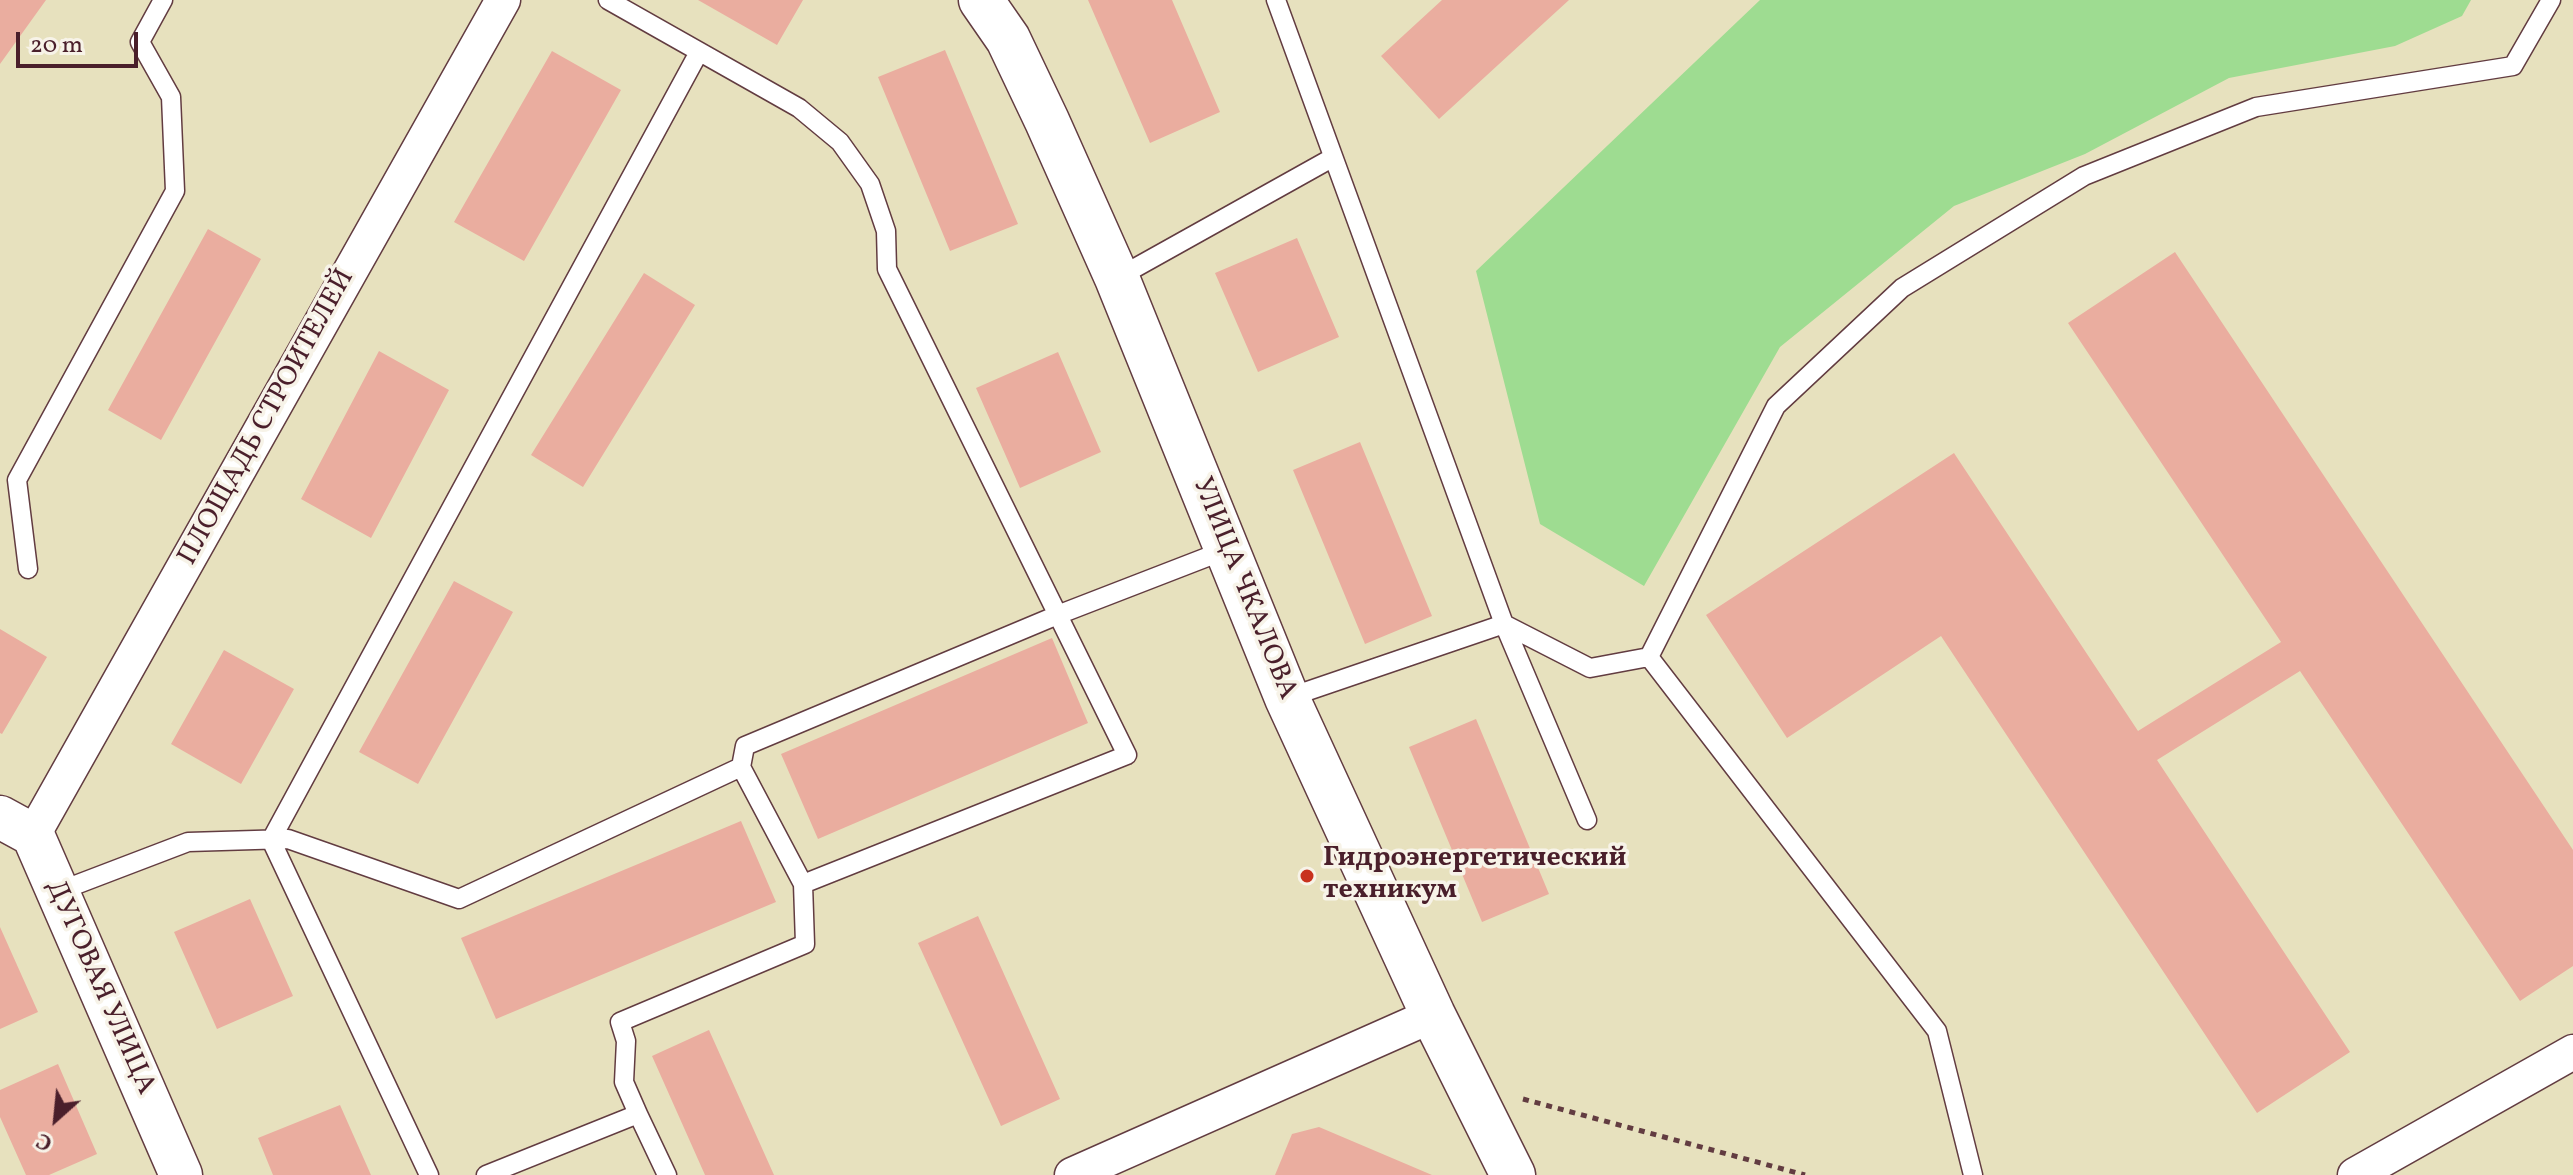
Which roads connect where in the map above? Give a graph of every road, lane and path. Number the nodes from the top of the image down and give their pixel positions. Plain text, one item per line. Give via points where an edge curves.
1 (163, 0) edge
2 (503, 0) edge
3 (608, 0) edge
4 (981, 0) edge
5 (1276, 0) edge
6 (2551, 0) edge
7 (699, 52) junction
8 (1332, 158) junction
9 (1117, 278) junction
10 (9, 479) edge
11 (1228, 549) junction
12 (28, 569) dead end
13 (1060, 614) junction
14 (1504, 624) junction
15 (1649, 657) junction
16 (1287, 698) junction
17 (741, 767) junction
18 (1587, 820) dead end
19 (17, 826) edge
20 (271, 840) junction
21 (803, 884) junction
22 (57, 892) junction
23 (1433, 1015) junction
24 (2573, 1052) edge
25 (1479, 1107) junction
26 (638, 1114) junction
27 (181, 1175) edge
28 (429, 1175) edge
29 (486, 1175) edge
30 (667, 1175) edge
31 (1072, 1175) edge
32 (1513, 1175) edge
33 (1805, 1175) edge
34 (1973, 1175) edge
35 (2355, 1175) edge

1 - 10 lane via 140,42 171,97 175,191
2 - 19 street, ПЛОЩАДЬ СТРОИТЕЛЕЙ
3 - 7 lane
4 - 9 main road, УЛИЦА ЧКАЛОВА via 1008,39
5 - 8 lane
6 - 15 lane via 2513,66 2256,107 2084,176 1902,288 1776,406
7 - 13 lane via 799,108 840,142 870,184 886,231 887,269
7 - 20 lane
8 - 9 lane
8 - 14 lane
9 - 11 main road, УЛИЦА ЧКАЛОВА
10 - 12 lane
11 - 13 lane
11 - 16 main road, УЛИЦА ЧКАЛОВА
13 - 17 lane via 745,746
13 - 21 lane via 1127,755
14 - 15 lane via 1590,668
14 - 16 lane
14 - 18 lane
15 - 34 lane via 1937,1031
16 - 23 main road, УЛИЦА ЧКАЛОВА
17 - 20 lane via 459,899 288,839
17 - 21 lane
19 - 22 street, ДУГОВАЯ УЛИЦА
20 - 22 lane via 188,842
20 - 28 lane
21 - 26 lane via 805,944 620,1022 626,1041 624,1082
22 - 27 street, ДУГОВАЯ УЛИЦА
23 - 25 main road, УЛИЦА ЧКАЛОВА
23 - 31 street
24 - 35 street
25 - 32 main road, УЛИЦА ЧКАЛОВА
25 - 33 path via 1518,1098
26 - 29 lane
26 - 30 lane

